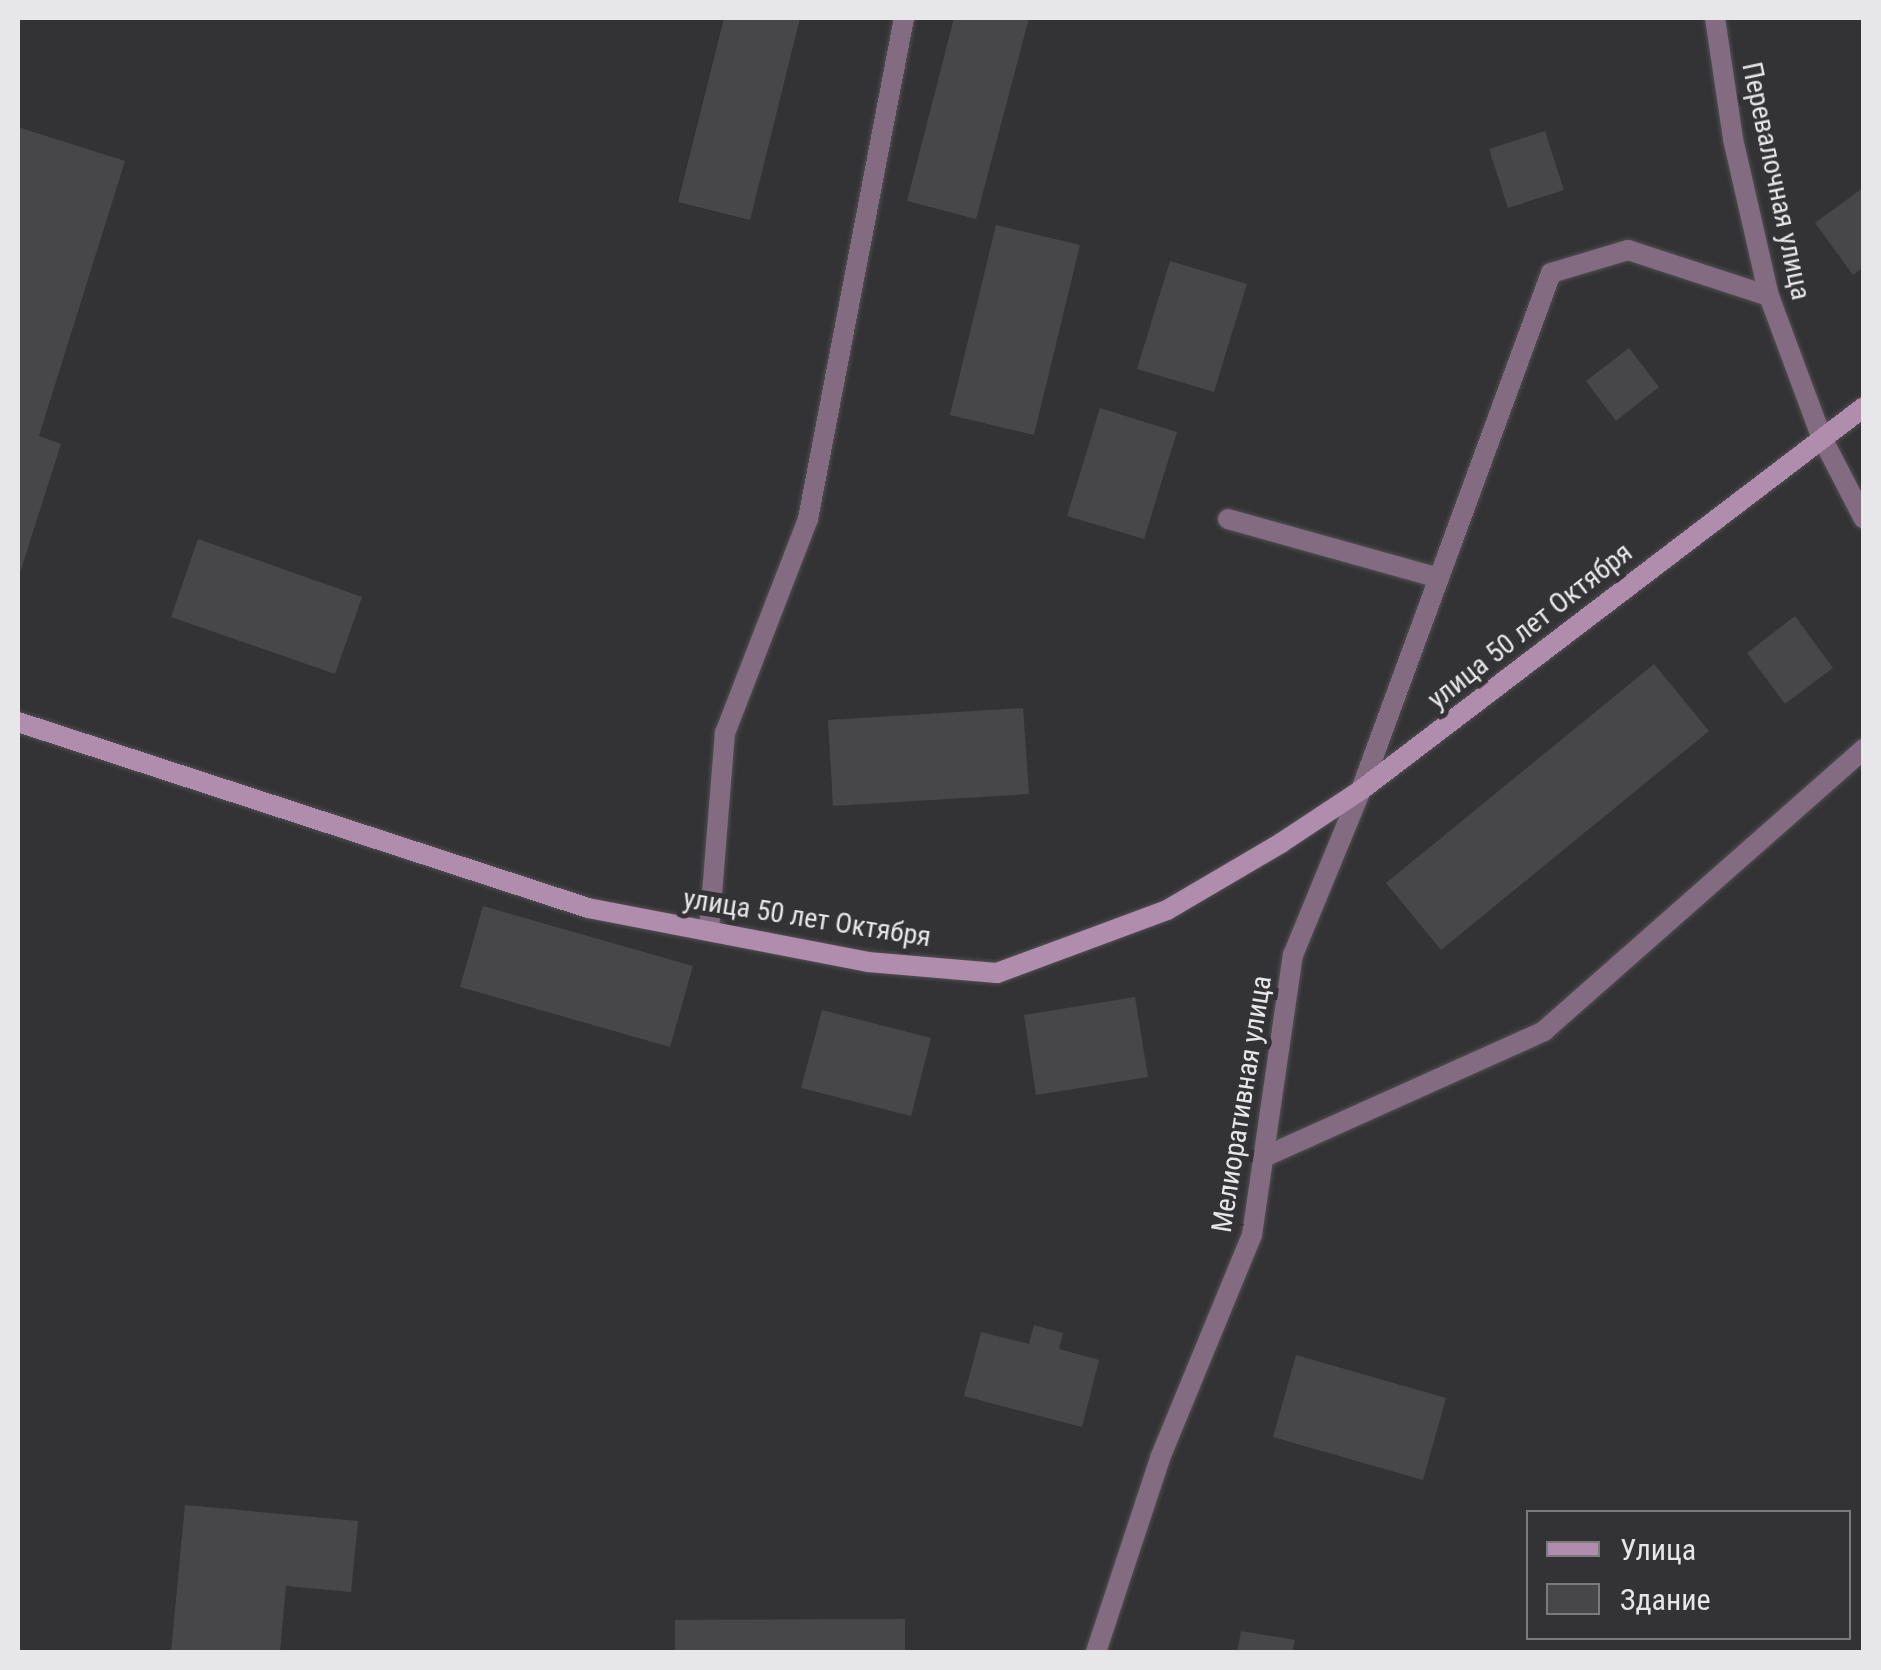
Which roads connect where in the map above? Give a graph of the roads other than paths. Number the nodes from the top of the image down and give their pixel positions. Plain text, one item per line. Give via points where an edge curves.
1 (904, 18) edge
2 (1715, 18) edge
3 (1769, 296) junction
4 (1864, 407) edge
5 (1821, 436) junction
6 (1228, 519) dead end
7 (1864, 519) edge
8 (1439, 578) junction
9 (18, 722) edge
10 (1864, 749) edge
11 (1361, 790) junction
12 (709, 931) junction
13 (1264, 1157) junction
14 (1096, 1652) edge

1 - 12 street via 808,519 725,733
2 - 3 street, Перевалочная улица via 1733,138
3 - 5 street, Перевалочная улица
3 - 8 street, Мелиоративная улица via 1628,250 1551,273
4 - 5 main road, улица 50 лет Октября
5 - 7 street, Перевалочная улица
5 - 11 main road, улица 50 лет Октября
6 - 8 street
8 - 11 street, Мелиоративная улица
9 - 12 main road, улица 50 лет Октября via 588,908
10 - 13 street via 1544,1031
11 - 12 main road, улица 50 лет Октября via 1167,910 997,973 868,962
11 - 13 street, Мелиоративная улица via 1294,956
13 - 14 street, Мелиоративная улица via 1252,1235 1160,1458

